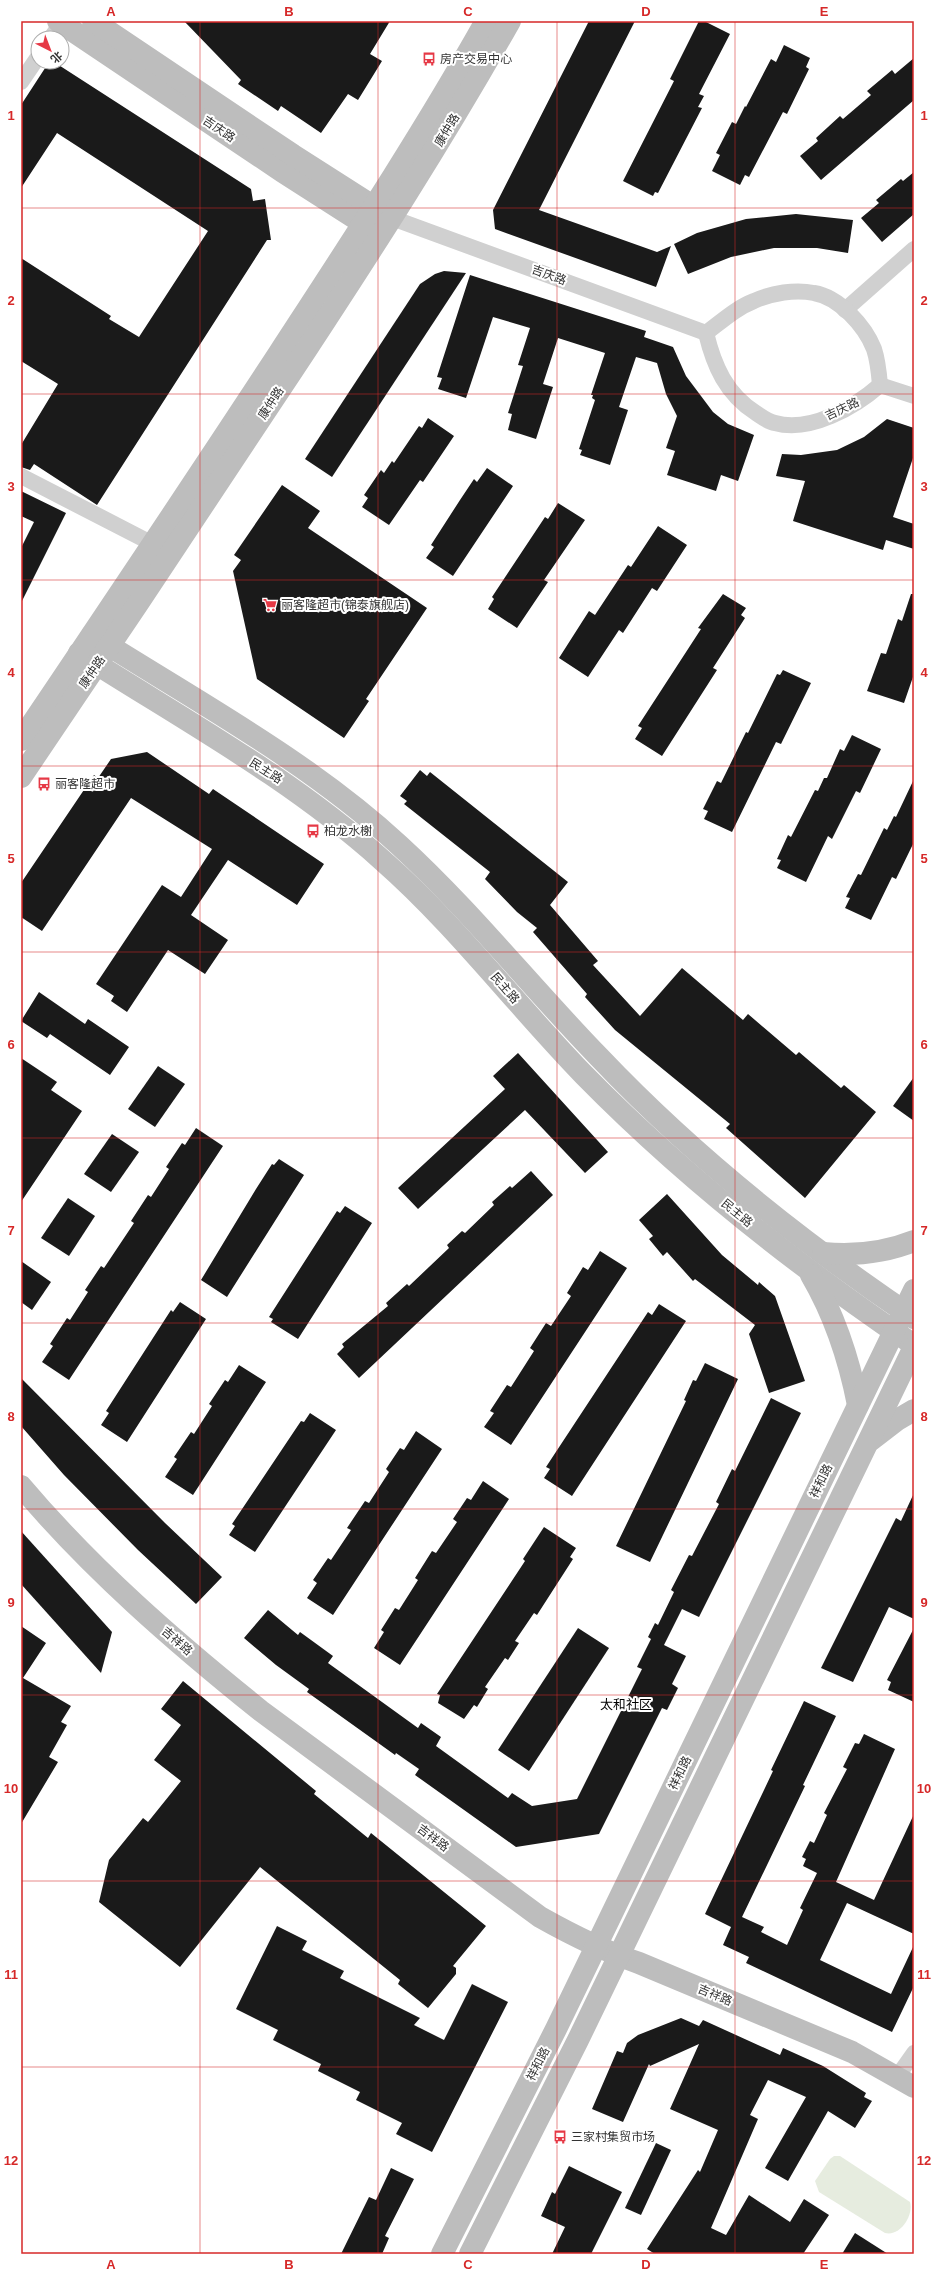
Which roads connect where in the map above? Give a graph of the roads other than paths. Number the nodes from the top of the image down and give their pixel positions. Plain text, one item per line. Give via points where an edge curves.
1 (93, 21) edge
2 (486, 21) edge
3 (510, 21) edge
4 (56, 27) edge
5 (30, 69) edge
6 (21, 82) edge
7 (381, 220) junction
8 (914, 249) edge
9 (845, 310) junction
10 (706, 332) junction
11 (880, 385) junction
12 (914, 396) edge
13 (21, 476) edge
14 (153, 544) junction
15 (101, 640) junction
16 (88, 659) junction
17 (21, 740) edge
18 (21, 777) edge
19 (914, 1241) edge
20 (823, 1253) junction
21 (807, 1269) junction
22 (914, 1290) edge
23 (909, 1315) edge
24 (894, 1331) junction
25 (914, 1346) edge
26 (858, 1405) junction
27 (914, 1410) edge
28 (866, 1445) junction
29 (21, 1486) edge
30 (596, 1947) junction
31 (619, 1956) junction
32 (914, 2053) edge
33 (906, 2082) edge
34 (442, 2254) edge
35 (470, 2254) edge

1 - 7 main road, 吉庆路
2 - 7 main road, 康仲路 via 450,84
3 - 7 main road, 康仲路 via 464,101
4 - 7 main road, 吉庆路
5 - 6 street
7 - 10 street, 吉庆路
7 - 14 main road, 康仲路
7 - 15 main road, 康仲路
8 - 9 street
9 - 10 street via 816,293 786,292 755,300
9 - 11 street via 857,322 873,348 878,362
10 - 11 street, 吉庆路 via 712,358 724,382 742,403 775,424 794,424 831,416 849,409
11 - 12 street
13 - 14 street
14 - 15 main road, 康仲路
15 - 16 main road, 康仲路
15 - 20 main road, 民主路 via 307,771 360,811 462,906 599,1058 674,1132
16 - 17 main road, 康仲路
16 - 18 main road, 康仲路
16 - 21 main road, 民主路 via 294,789 346,828 446,922 583,1074 658,1148
19 - 20 main road via 866,1254
20 - 23 main road, 民主路
21 - 24 main road, 民主路
21 - 26 main road via 838,1330
22 - 23 main road, 祥和路
23 - 24 main road, 祥和路
24 - 25 main road, 民主路
24 - 26 main road, 祥和路
25 - 28 main road, 祥和路
26 - 30 main road, 祥和路
27 - 28 main road
28 - 31 main road, 祥和路
29 - 30 main road, 吉祥路 via 98,1569 225,1683 540,1917
30 - 31 main road, 吉祥路
30 - 34 main road, 祥和路
31 - 33 main road, 吉祥路 via 852,2052
31 - 35 main road, 祥和路
32 - 33 street

